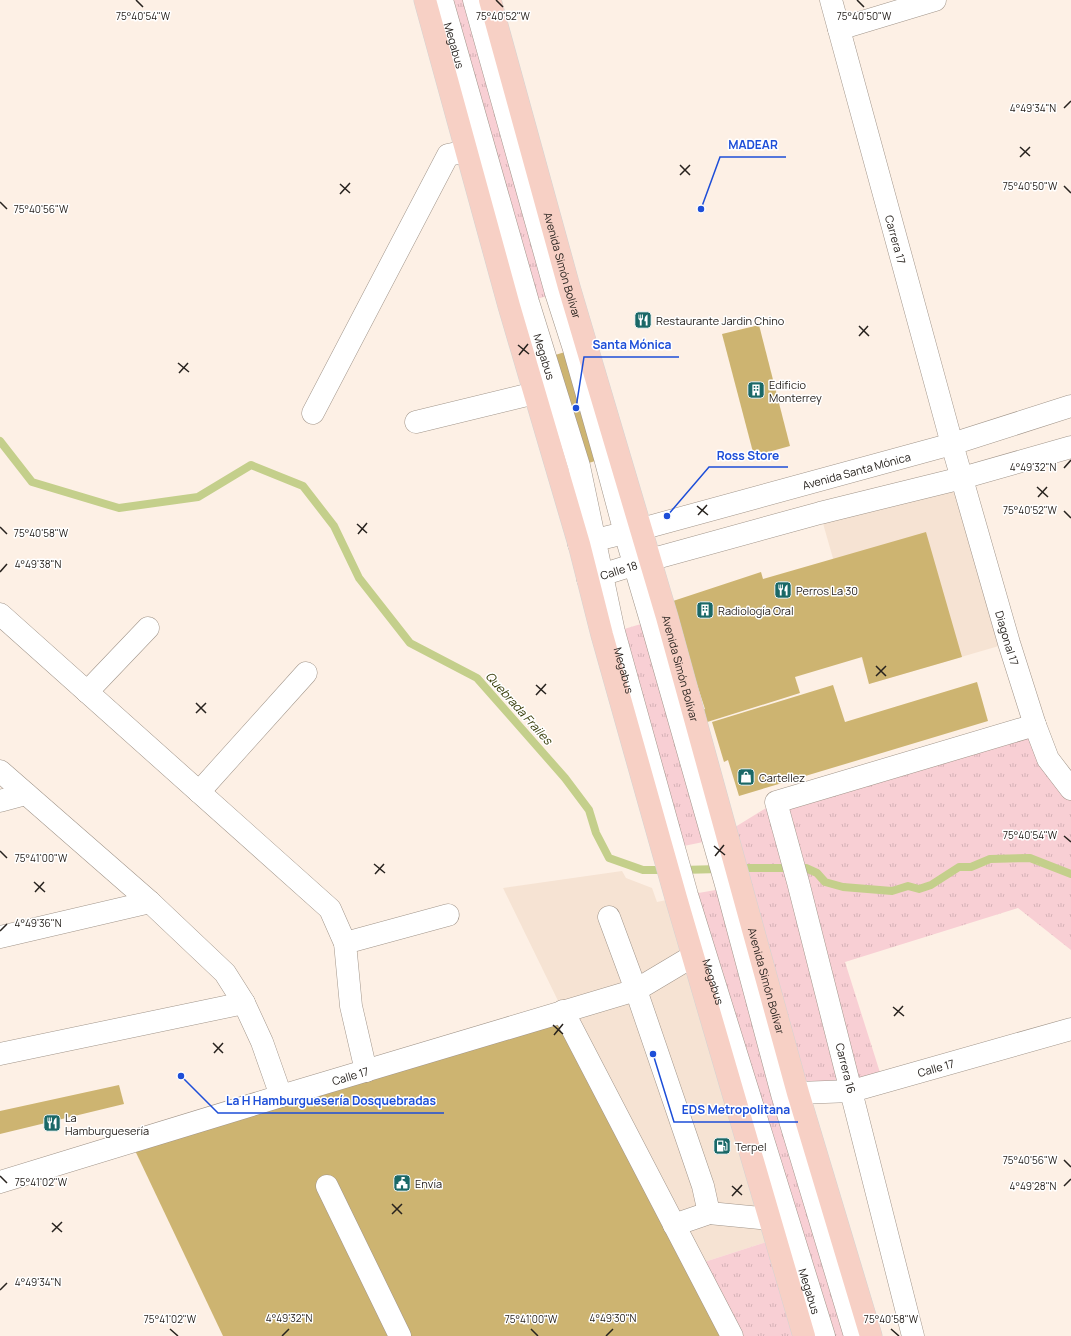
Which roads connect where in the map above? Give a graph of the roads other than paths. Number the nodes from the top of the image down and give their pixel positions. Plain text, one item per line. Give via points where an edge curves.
1 (425, 0) edge
2 (442, 0) edge
3 (474, 0) edge
4 (490, 0) edge
5 (831, 0) edge
6 (935, 0) edge
7 (839, 28) junction
8 (467, 151) junction
9 (535, 393) junction
10 (1071, 406) edge
11 (313, 413) dead end
12 (416, 422) dead end
13 (952, 444) junction
14 (1071, 447) edge
15 (962, 478) junction
16 (633, 531) junction
17 (587, 543) junction
18 (642, 562) junction
19 (595, 577) junction
20 (0, 614) edge
21 (148, 628) dead end
22 (306, 673) dead end
23 (87, 692) junction
24 (1034, 725) junction
25 (0, 771) edge
26 (1071, 789) edge
27 (199, 792) junction
28 (26, 794) junction
29 (0, 802) edge
30 (734, 886) junction
31 (681, 896) junction
32 (150, 902) junction
33 (448, 914) dead end
34 (608, 917) dead end
35 (0, 937) edge
36 (345, 942) junction
37 (693, 956) junction
38 (636, 990) junction
39 (244, 1003) junction
40 (563, 1011) junction
41 (1071, 1029) edge
42 (0, 1054) edge
43 (366, 1071) junction
44 (852, 1091) junction
45 (798, 1093) junction
46 (281, 1096) junction
47 (3, 1178) edge
48 (327, 1186) dead end
49 (709, 1213) junction
50 (770, 1219) junction
51 (674, 1225) junction
52 (400, 1336) edge
53 (732, 1336) edge
54 (804, 1336) edge
55 (824, 1336) edge
56 (855, 1336) edge
57 (871, 1336) edge
58 (913, 1336) edge

1 - 8 main road
2 - 17 street, Megabus via 528,302 578,466
3 - 16 street via 605,458
4 - 16 main road, Avenida Simón Bolívar
5 - 7 street, Carrera 17
6 - 7 street
7 - 13 street, Carrera 17
8 - 9 main road
8 - 11 street via 448,155
9 - 12 street
9 - 17 main road
10 - 13 street, Avenida Santa Mónica
13 - 15 street, Carrera 17
13 - 16 street, Avenida Santa Mónica
14 - 15 street
15 - 18 street via 820,513
15 - 24 street, Diagonal 17
16 - 17 street
16 - 18 main road, Avenida Simón Bolívar
17 - 19 main road
18 - 19 street, Calle 18
18 - 30 main road, Avenida Simón Bolívar via 667,617
19 - 31 main road via 602,635
20 - 23 street
21 - 23 street
22 - 27 street
23 - 27 street
24 - 26 street, Diagonal 17 via 1048,759
24 - 44 street, Carrera 16 via 776,802
25 - 28 street
27 - 36 street via 330,909
28 - 29 street
28 - 32 street
30 - 45 main road, Avenida Simón Bolívar
30 - 56 street via 782,1094
31 - 37 main road
31 - 55 street, Megabus
32 - 35 street
32 - 39 street via 225,973
33 - 36 street
34 - 38 street
36 - 43 street via 351,1006
37 - 38 street, Calle 17
37 - 50 main road
38 - 40 street, Calle 17
38 - 49 street via 703,1186
39 - 42 street
39 - 46 street via 262,1042
40 - 43 street, Calle 17
40 - 51 street
41 - 44 street, Calle 17
43 - 46 street, Calle 17
44 - 45 street, Calle 17
44 - 58 street, Carrera 16
45 - 57 main road, Avenida Simón Bolívar
46 - 47 street, Calle 17
48 - 52 street
49 - 50 street
49 - 51 street
50 - 54 main road
51 - 53 street

